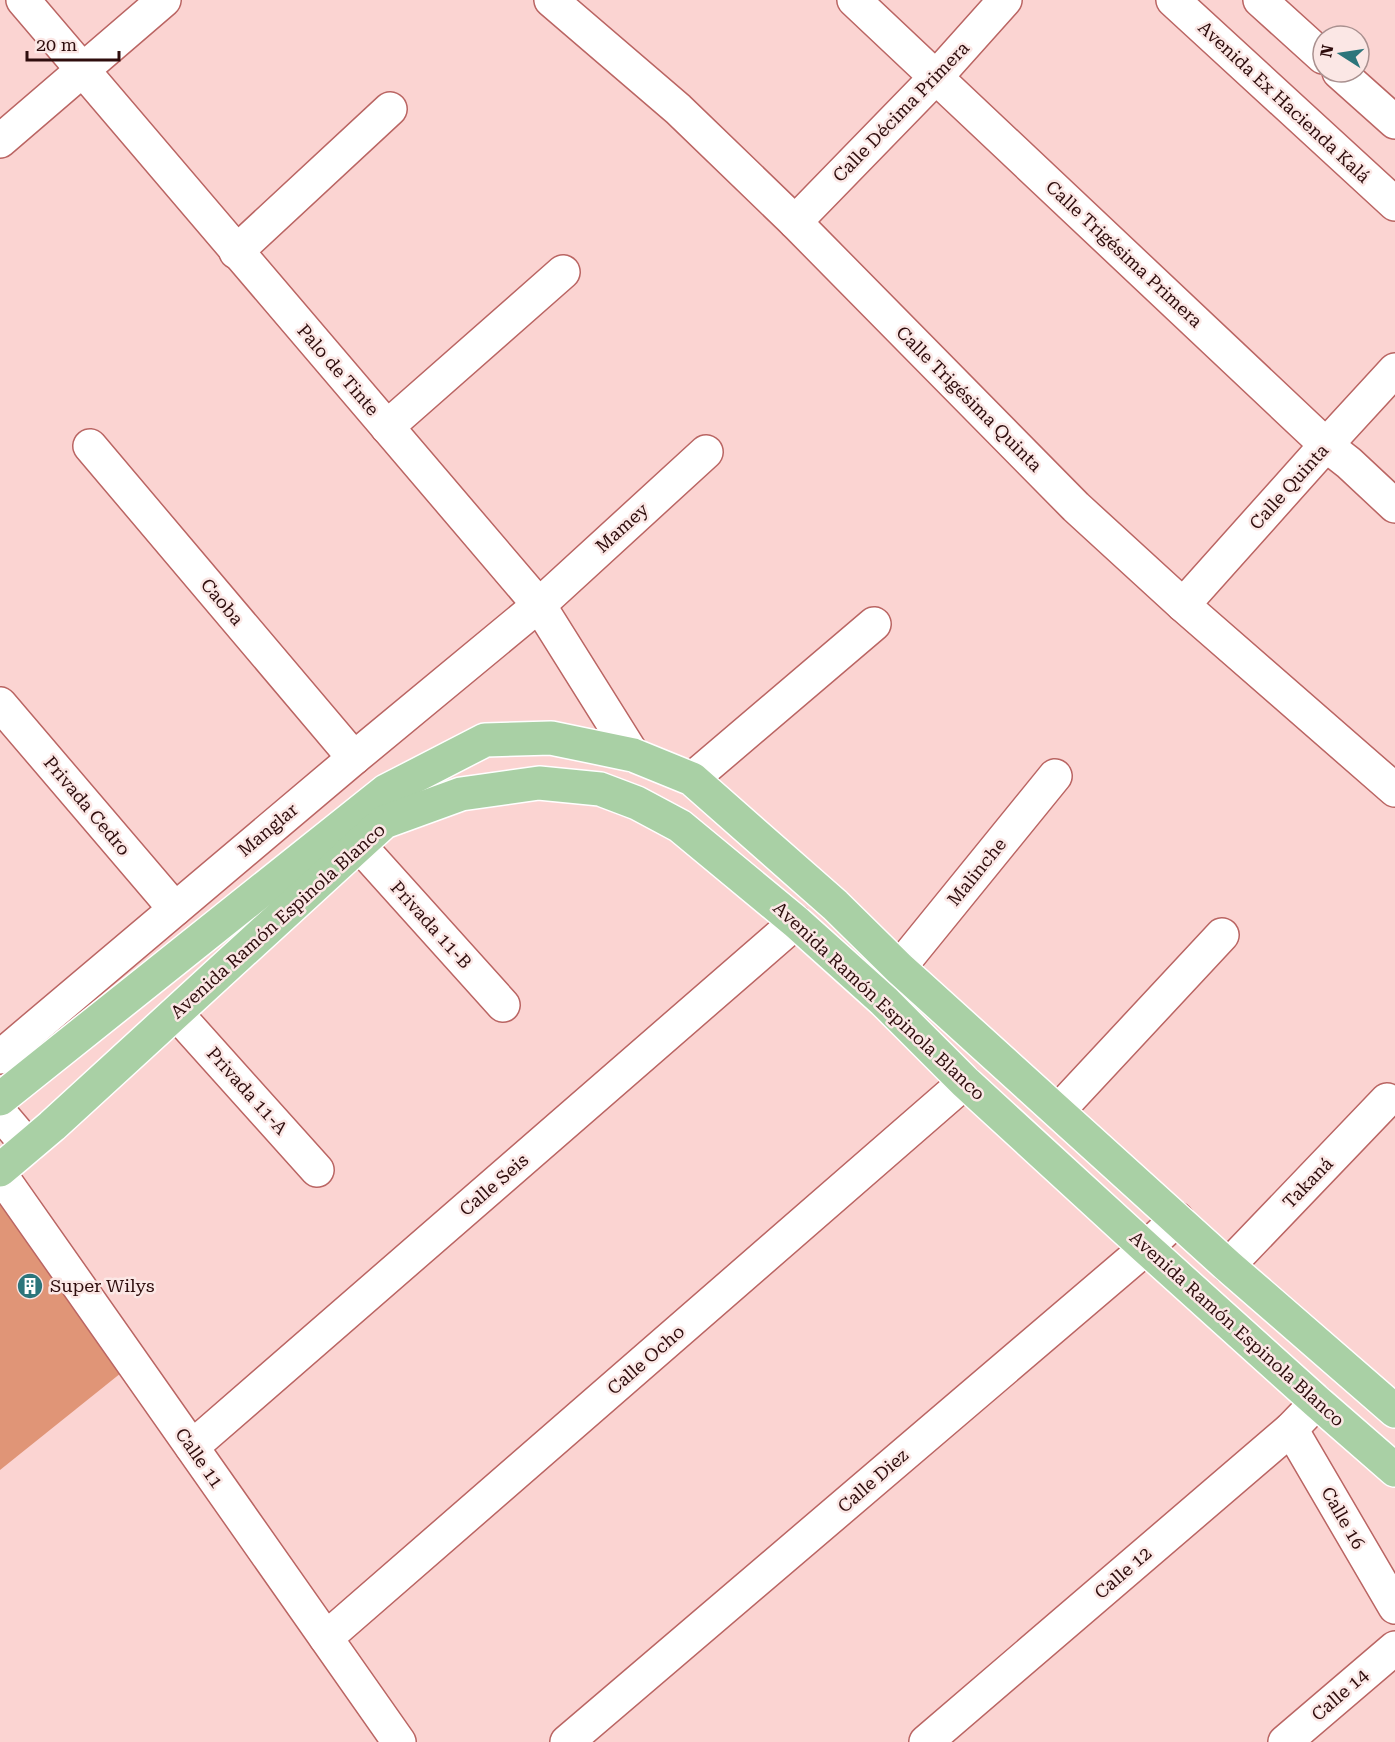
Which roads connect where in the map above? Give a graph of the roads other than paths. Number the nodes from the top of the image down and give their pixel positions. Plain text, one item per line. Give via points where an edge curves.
1 (22, 0) edge
2 (164, 0) edge
3 (551, 0) edge
4 (854, 0) edge
5 (1005, 0) edge
6 (1173, 0) edge
7 (1260, 0) edge
8 (1311, 46) edge
9 (81, 69) junction
10 (937, 76) junction
11 (1352, 84) edge
12 (390, 109) dead end
13 (1395, 123) edge
14 (0, 141) edge
15 (1395, 204) edge
16 (795, 222) junction
17 (236, 252) junction
18 (563, 272) dead end
19 (1395, 370) edge
20 (387, 427) junction
21 (90, 446) dead end
22 (1326, 446) junction
23 (706, 452) dead end
24 (1395, 506) edge
25 (539, 604) junction
26 (1184, 605) junction
27 (874, 624) dead end
28 (0, 704) edge
29 (633, 755) junction
30 (354, 758) junction
31 (1055, 776) dead end
32 (692, 779) junction
33 (1395, 789) edge
34 (359, 845) junction
35 (174, 909) junction
36 (796, 922) junction
37 (1222, 935) dead end
38 (899, 968) junction
39 (503, 1005) dead end
40 (176, 1013) junction
41 (1, 1054) edge
42 (965, 1083) junction
43 (0, 1099) edge
44 (1387, 1100) dead end
45 (1058, 1112) junction
46 (0, 1113) edge
47 (28, 1146) junction
48 (317, 1170) dead end
49 (0, 1172) edge
50 (1177, 1219) junction
51 (1146, 1248) junction
52 (1228, 1266) junction
53 (1317, 1402) junction
54 (1395, 1411) edge
55 (1291, 1429) junction
56 (192, 1447) junction
57 (1395, 1470) edge
58 (1395, 1607) edge
59 (326, 1638) junction
60 (1395, 1648) edge
61 (399, 1742) edge
62 (567, 1742) edge
63 (926, 1742) edge
64 (1285, 1742) edge

1 - 9 street, Palo de Tinte
2 - 9 street
3 - 16 street, Calle Trigésima Quinta via 678,109
4 - 10 street, Calle Trigésima Primera
5 - 10 street, Calle Décima Primera
6 - 15 street, Avenida Ex Hacienda Kalá
7 - 8 street
9 - 14 street
9 - 17 street, Palo de Tinte
10 - 16 street, Calle Décima Primera
10 - 22 street, Calle Trigésima Primera
11 - 13 street
12 - 17 street
16 - 26 street, Calle Trigésima Quinta via 1076,507
17 - 20 street, Palo de Tinte
18 - 20 street
19 - 22 street, Calle Quinta
20 - 25 street, Palo de Tinte
21 - 30 street, Caoba
22 - 24 street, Calle Trigésima Primera
22 - 26 street, Calle Quinta
23 - 25 street, Mamey
25 - 29 street, Palo de Tinte
25 - 30 street, Manglar
26 - 33 street, Calle Trigésima Quinta
27 - 32 street
28 - 35 street, Privada Cedro
29 - 32 main road, Avenida Ramón Espinola Blanco
29 - 43 main road, Avenida Ramón Espinola Blanco via 551,738 485,740 386,791
30 - 35 street, Manglar
31 - 38 street, Malinche
32 - 38 main road, Avenida Ramón Espinola Blanco via 835,905
34 - 36 main road, Avenida Ramón Espinola Blanco via 384,822 461,794 539,783 600,789 680,826
34 - 39 street, Privada 11-B
34 - 40 main road, Avenida Ramón Espinola Blanco
35 - 41 street, Manglar
36 - 42 main road, Avenida Ramón Espinola Blanco via 884,1001
36 - 56 street, Calle Seis
37 - 45 street
38 - 45 main road, Avenida Ramón Espinola Blanco
40 - 47 main road, Avenida Ramón Espinola Blanco
40 - 48 street, Privada 11-A
42 - 51 main road, Avenida Ramón Espinola Blanco
42 - 59 street, Calle Ocho
44 - 52 street, Takaná
45 - 50 main road, Avenida Ramón Espinola Blanco
46 - 47 street
47 - 49 main road, Avenida Ramón Espinola Blanco
49 - 56 street, Calle 11
50 - 51 street, Calle Diez
50 - 52 main road, Avenida Ramón Espinola Blanco
51 - 53 main road, Avenida Ramón Espinola Blanco
51 - 62 street, Calle Diez
52 - 54 main road, Avenida Ramón Espinola Blanco
53 - 55 street, Calle 12
53 - 57 main road, Avenida Ramón Espinola Blanco
55 - 58 street, Calle 16
55 - 63 street, Calle 12
56 - 59 street, Calle 11
59 - 61 street, Calle 11
60 - 64 street, Calle 14

